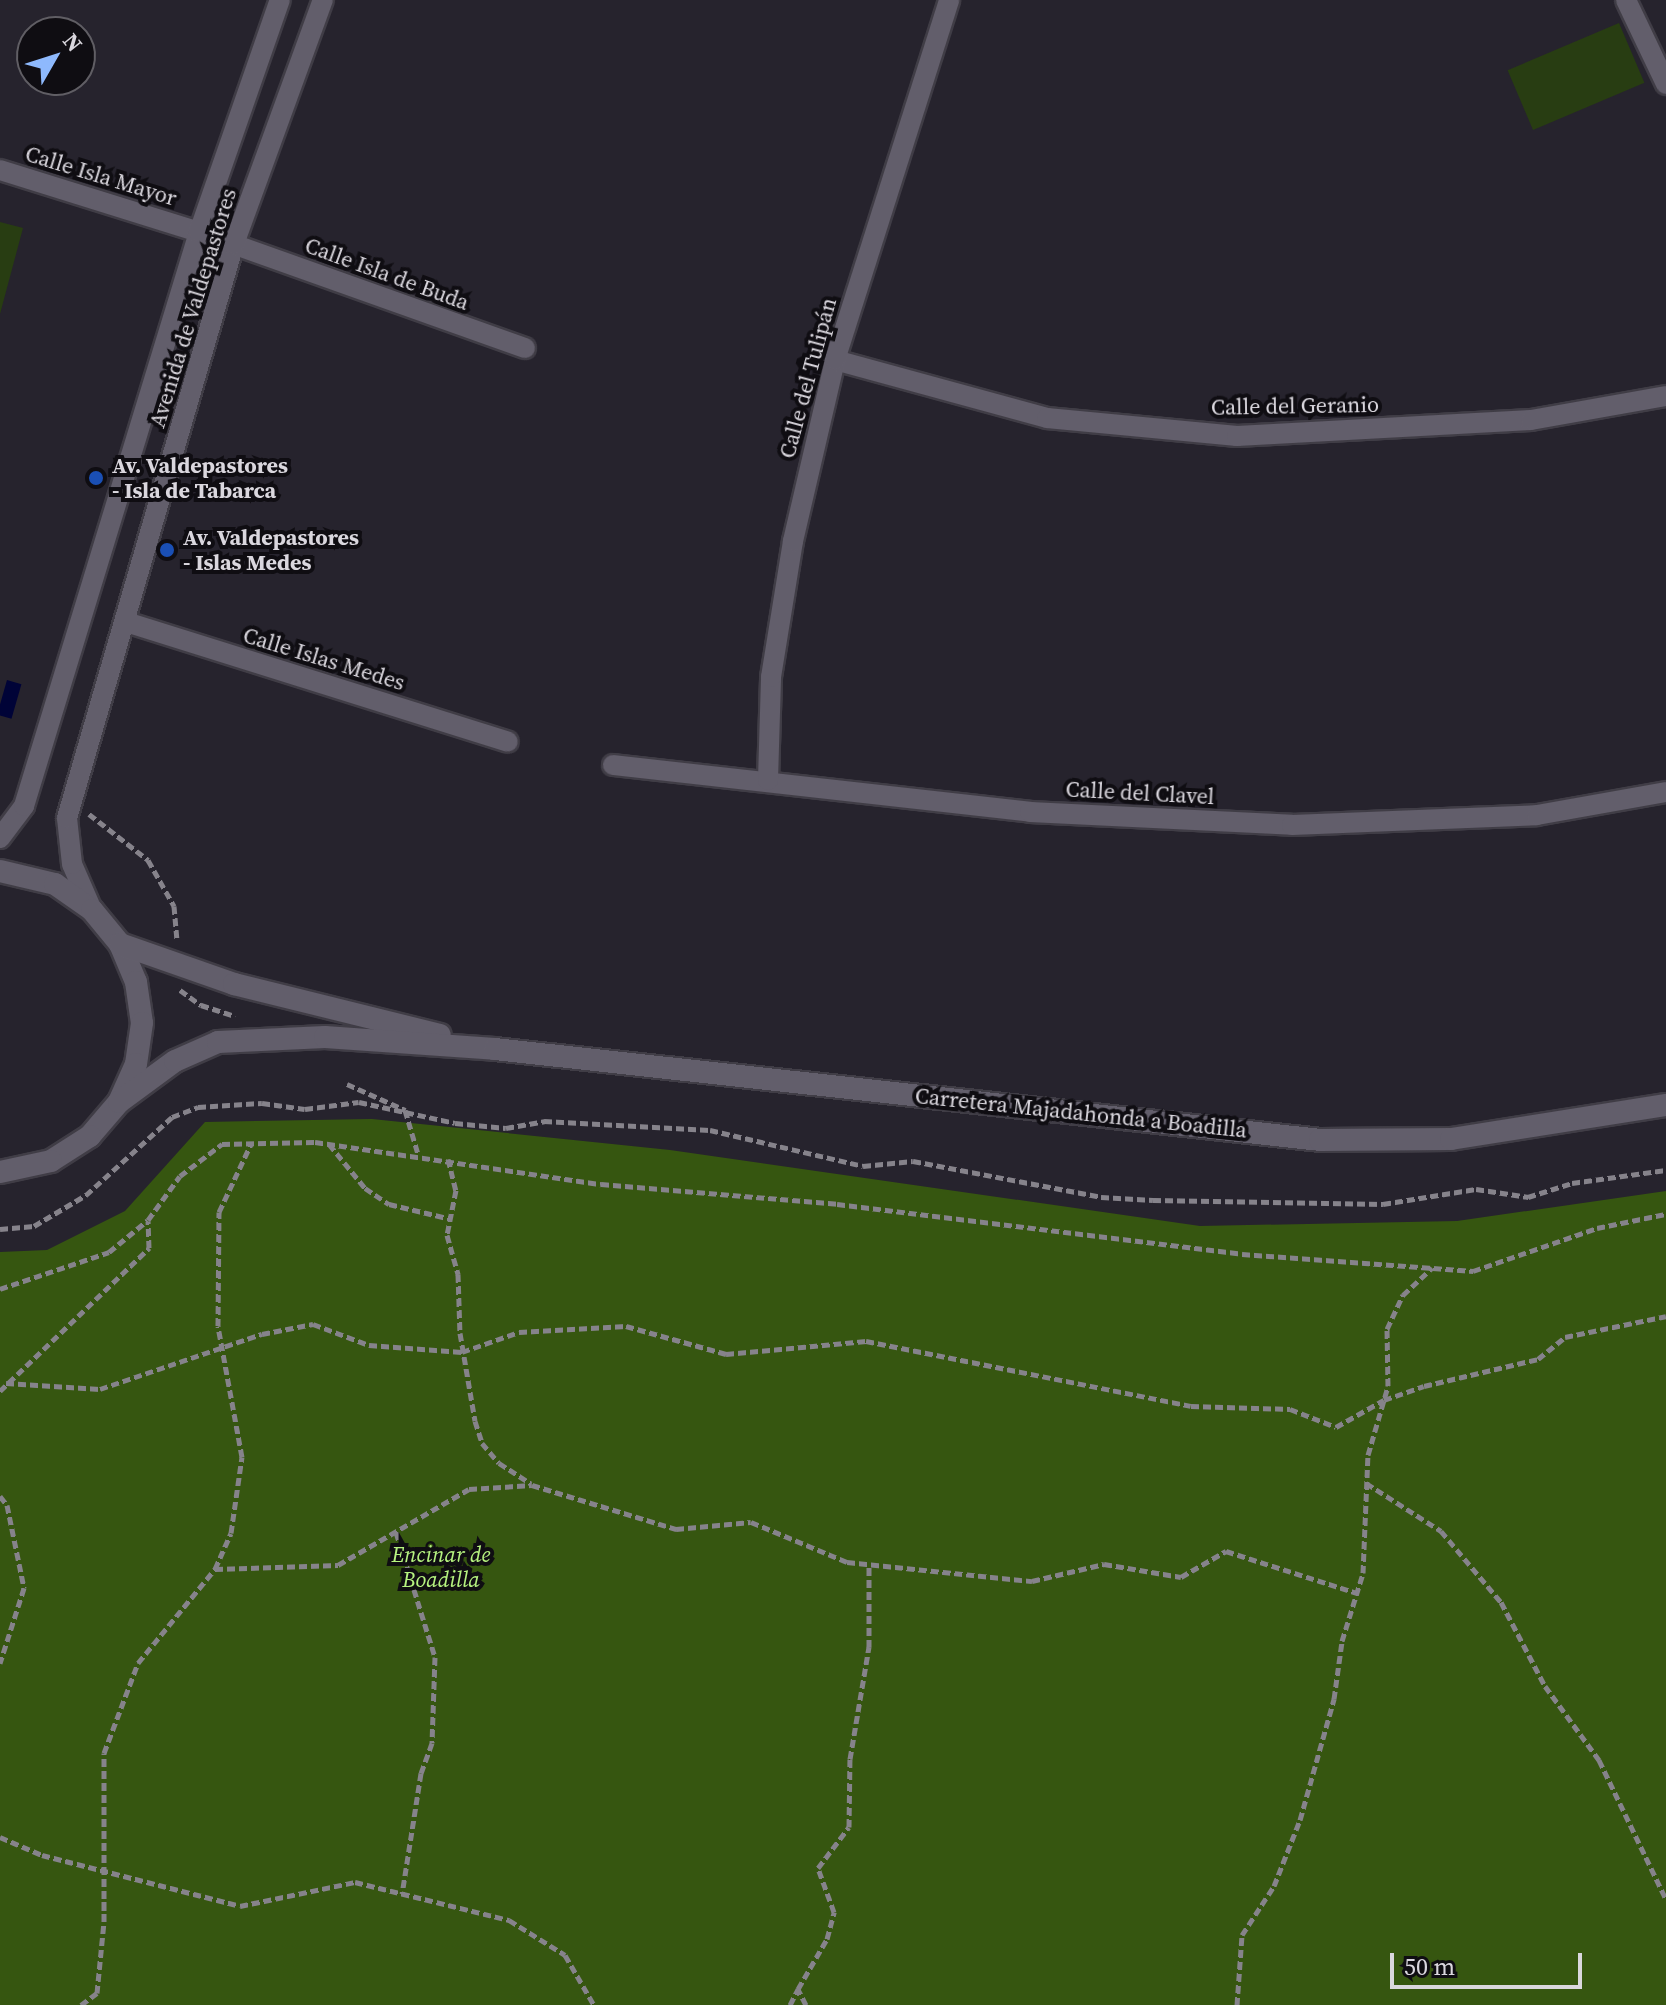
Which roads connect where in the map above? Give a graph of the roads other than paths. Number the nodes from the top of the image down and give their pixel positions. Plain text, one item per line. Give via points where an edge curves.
1 (280, 0) edge
2 (323, 0) edge
3 (949, 0) edge
4 (1626, 0) edge
5 (1666, 84) edge
6 (0, 170) edge
7 (199, 232) junction
8 (234, 244) junction
9 (525, 348) dead end
10 (835, 360) junction
11 (1666, 396) edge
12 (126, 622) junction
13 (508, 742) dead end
14 (613, 765) dead end
15 (768, 780) junction
16 (1666, 792) edge
17 (0, 838) edge
18 (0, 871) edge
19 (92, 910) junction
20 (120, 944) junction
21 (495, 1049) junction
22 (119, 1102) junction
23 (1666, 1105) edge
24 (0, 1172) edge

1 - 7 street, Avenida de Valdepastores
2 - 8 street, Avenida de Valdepastores
3 - 10 street, Calle del Tulipán
4 - 5 street
6 - 7 street, Calle Isla Mayor
7 - 8 street, Calle Isla Mayor
7 - 17 street, Avenida de Valdepastores via 24,806
8 - 9 street, Calle Isla de Buda
8 - 12 street, Avenida de Valdepastores
10 - 11 street, Calle del Geranio via 1047,418 1237,436 1531,420
10 - 15 street, Calle del Tulipán via 778,632
12 - 13 street, Calle Islas Medes
12 - 19 street, Avenida de Valdepastores via 67,818 72,864
14 - 15 street, Calle del Clavel
15 - 16 street, Calle del Clavel via 1030,812 1292,825 1537,815
18 - 19 street via 55,884
19 - 20 street
20 - 21 street, Carretera Majadahonda a Boadilla via 234,984
20 - 22 street via 136,982 142,1023 136,1064
21 - 22 street, Carretera Majadahonda a Boadilla via 325,1037 218,1042 175,1061
21 - 23 street, Carretera Majadahonda a Boadilla via 1320,1140 1451,1139
22 - 24 street via 90,1136 51,1161

